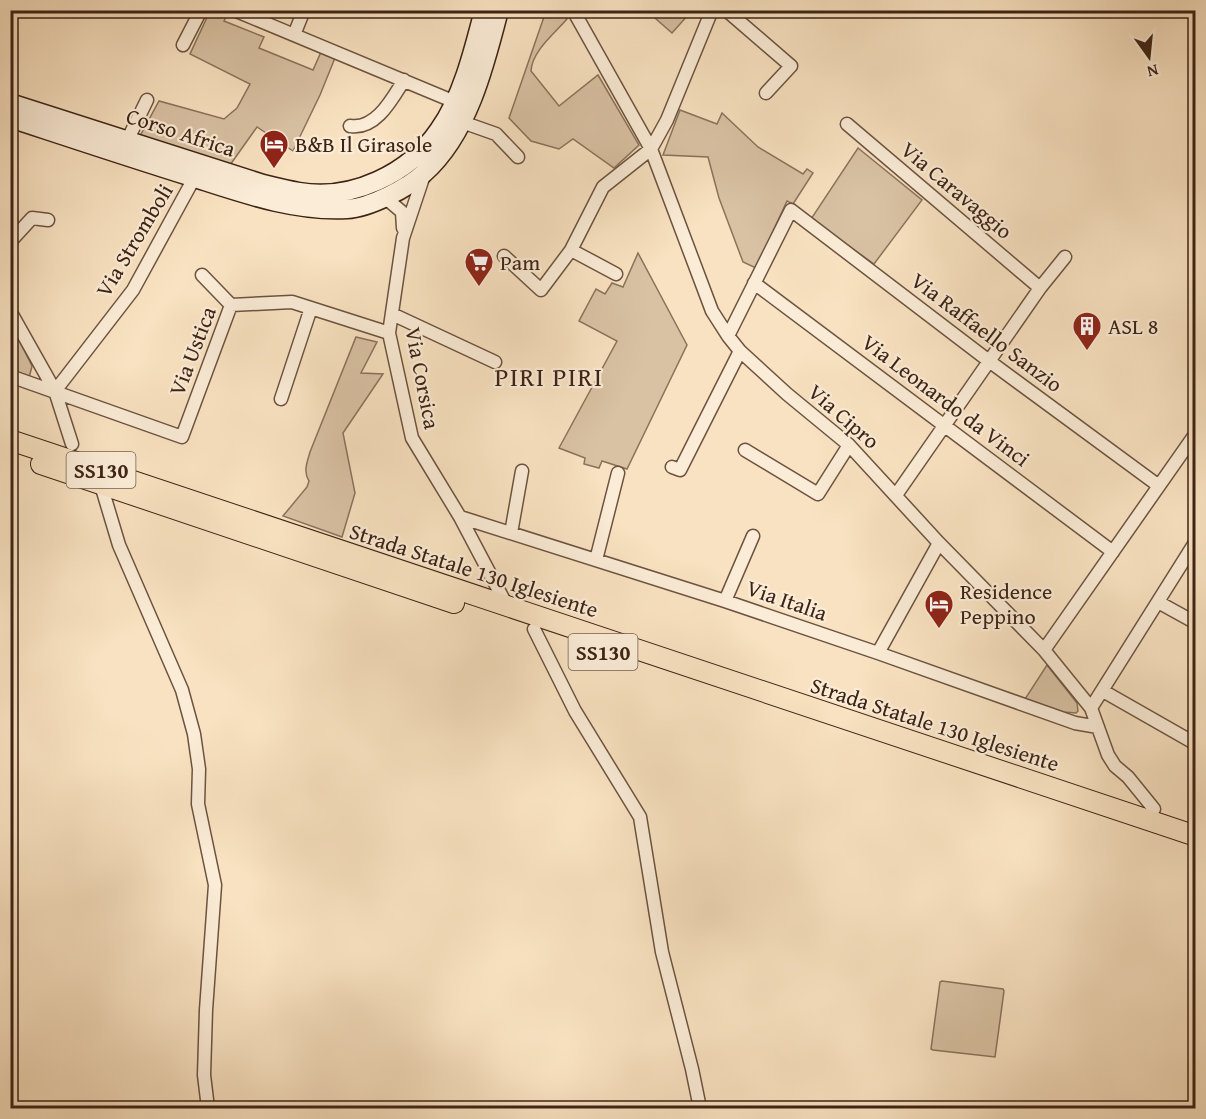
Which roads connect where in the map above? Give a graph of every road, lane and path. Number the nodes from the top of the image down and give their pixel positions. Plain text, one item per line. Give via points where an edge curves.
1 (201, 10) edge
2 (234, 10) edge
3 (304, 10) edge
4 (484, 10) edge
5 (499, 10) edge
6 (573, 10) edge
7 (712, 10) edge
8 (726, 10) edge
9 (294, 35) junction
10 (183, 45) dead end
11 (404, 80) junction
12 (766, 93) dead end
13 (147, 100) dead end
14 (455, 102) junction
15 (10, 103) edge
16 (10, 118) edge
17 (462, 122) junction
18 (847, 124) dead end
19 (350, 126) dead end
20 (124, 148) junction
21 (651, 149) junction
22 (518, 157) dead end
23 (405, 166) junction
24 (198, 171) junction
25 (424, 174) junction
26 (400, 189) junction
27 (378, 201) junction
28 (402, 212) junction
29 (48, 220) dead end
30 (403, 238) junction
31 (10, 242) edge
32 (571, 250) junction
33 (504, 256) dead end
34 (1065, 257) dead end
35 (616, 274) dead end
36 (202, 275) dead end
37 (754, 282) junction
38 (1040, 288) junction
39 (231, 305) junction
40 (311, 308) junction
41 (10, 311) edge
42 (392, 314) junction
43 (389, 333) junction
44 (728, 336) junction
45 (740, 351) junction
46 (989, 361) junction
47 (495, 362) dead end
48 (10, 376) edge
49 (55, 391) junction
50 (281, 399) dead end
51 (945, 425) junction
52 (1196, 433) edge
53 (10, 440) edge
54 (72, 444) dead end
55 (849, 445) junction
56 (745, 450) dead end
57 (10, 454) edge
58 (672, 467) dead end
59 (522, 471) dead end
60 (618, 473) dead end
61 (101, 485) junction
62 (1159, 486) junction
63 (897, 495) junction
64 (460, 517) junction
65 (511, 533) junction
66 (753, 536) dead end
67 (1196, 541) edge
68 (939, 543) junction
69 (1113, 552) junction
70 (596, 560) junction
71 (725, 601) junction
72 (1158, 602) junction
73 (507, 606) junction
74 (1196, 623) edge
75 (534, 629) junction
76 (1044, 650) junction
77 (878, 652) junction
78 (1103, 691) junction
79 (1091, 708) junction
80 (1098, 727) junction
81 (1196, 744) edge
82 (1154, 809) dead end
83 (1196, 836) edge
84 (1196, 847) edge
85 (208, 1108) edge
86 (700, 1108) edge

1 - 10 street
2 - 9 street
3 - 9 street
4 - 14 street, Corso Africa
5 - 17 street, Corso Africa
6 - 21 street, Via Cipro
7 - 21 street
8 - 12 street via 791,66
9 - 11 street
11 - 14 street
11 - 19 street via 370,123 359,128
13 - 20 street
14 - 23 street, Corso Africa via 439,131
15 - 20 street, Corso Africa
16 - 20 street, Corso Africa
17 - 22 street via 496,134
17 - 25 street, Corso Africa
18 - 38 street, Via Caravaggio
20 - 24 street, Corso Africa
21 - 32 street via 603,187
21 - 44 street, Via Cipro via 712,311
23 - 24 street, Corso Africa via 364,186 331,193 300,193
23 - 26 street
24 - 27 street, Corso Africa via 270,202 348,209
24 - 49 street, Via Stromboli via 133,290
25 - 26 street, Corso Africa
25 - 30 street, Via Corsica
26 - 27 street, Corso Africa
26 - 28 street
27 - 28 street via 388,200
28 - 30 street
29 - 31 street via 32,218
30 - 42 street, Via Corsica
32 - 33 street via 541,290
32 - 35 street
34 - 38 street
36 - 39 street
37 - 44 street
37 - 46 street, Via Raffaello Sanzio via 791,210
37 - 51 street, Via Leonardo da Vinci
38 - 46 street
39 - 40 street, Via Ustica via 292,302
39 - 49 street, Via Ustica via 182,437
40 - 43 street, Via Ustica
40 - 50 street
41 - 49 street
42 - 43 street, Via Corsica
42 - 47 street
43 - 64 street, Via Corsica via 412,438
44 - 45 street, Via Cipro
45 - 55 street, Via Cipro
45 - 58 street via 680,471
46 - 51 street
46 - 62 street, Via Raffaello Sanzio
48 - 49 street
49 - 54 street
51 - 63 street
51 - 69 street, Via Leonardo da Vinci
52 - 62 street
53 - 73 main road, Strada Statale 130 Iglesiente / SS130
55 - 56 street via 818,494
55 - 63 street, Via Cipro
57 - 61 main road, Strada Statale 130 Iglesiente / SS130
59 - 65 street
60 - 70 street
61 - 75 main road, Strada Statale 130 Iglesiente / SS130
61 - 85 street via 119,545 182,690 194,734 198,804 215,885 206,1010 204,1075
62 - 69 street
63 - 68 street, Via Cipro
64 - 65 street, Via Italia
64 - 73 street, Via Corsica
65 - 70 street, Via Italia
66 - 71 street
67 - 72 street
68 - 76 street, Via Cipro
68 - 77 street
69 - 76 street
70 - 71 street, Via Italia
71 - 77 street, Via Italia
72 - 74 street
72 - 78 street
73 - 83 main road, Strada Statale 130 Iglesiente / SS130
75 - 84 main road, Strada Statale 130 Iglesiente / SS130
75 - 86 street via 575,711 640,817 662,952
76 - 79 street, Via Cipro
77 - 80 street, Via Italia via 1075,723
78 - 79 street
78 - 81 street
79 - 80 street, Via Cipro
80 - 82 street, Via Cipro via 1115,766

